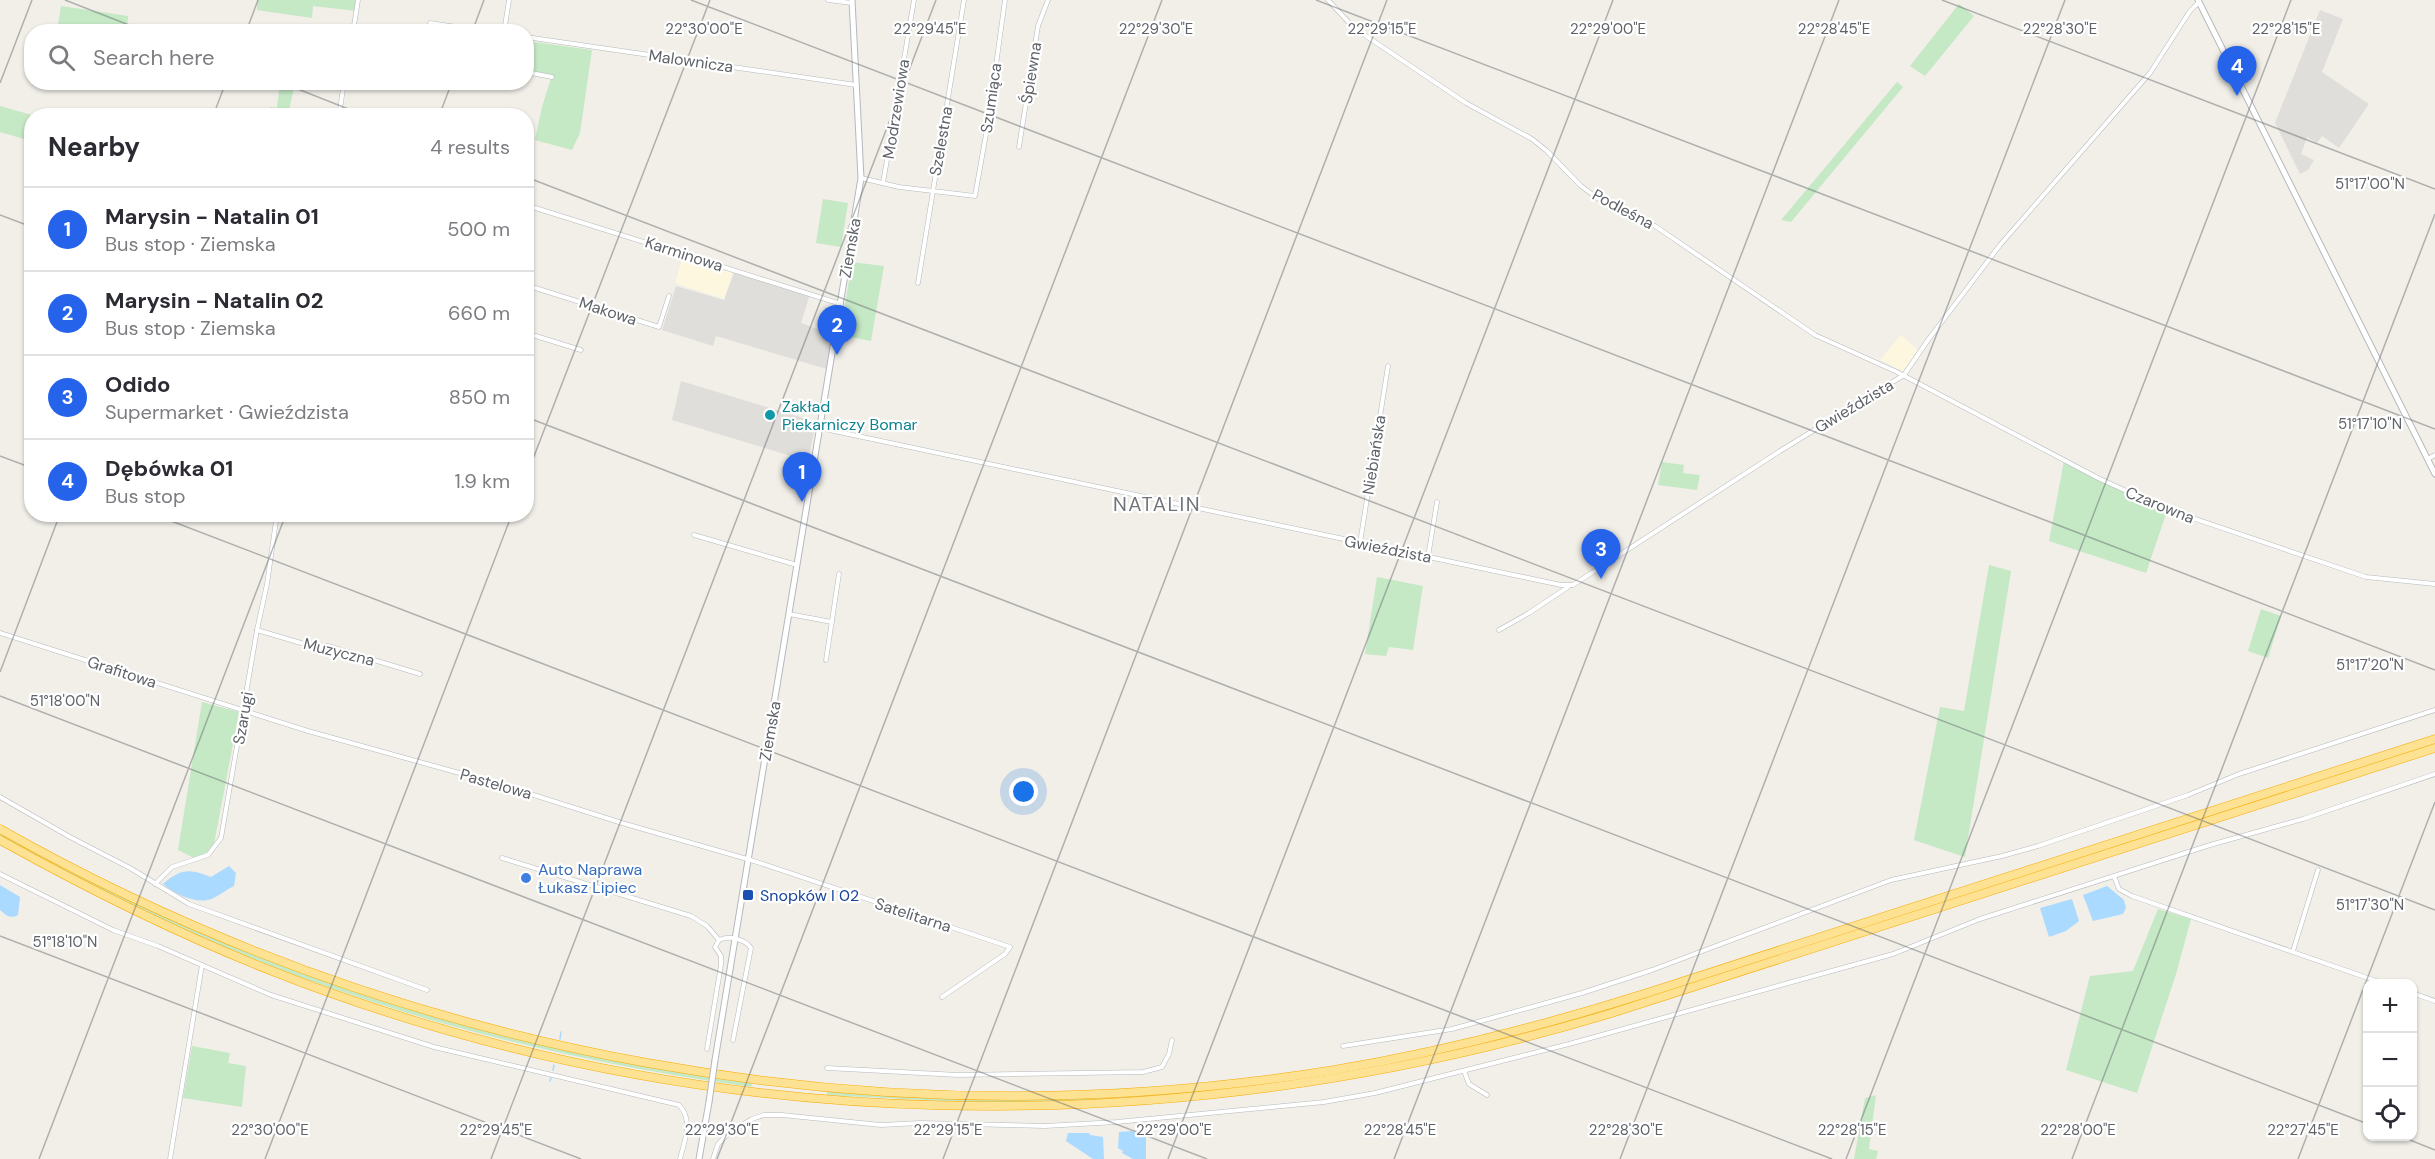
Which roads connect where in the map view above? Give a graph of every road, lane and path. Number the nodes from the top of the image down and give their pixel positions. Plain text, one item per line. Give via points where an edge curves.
1 (358, 0) edge
2 (509, 0) edge
3 (828, 0) edge
4 (914, 0) edge
5 (964, 0) edge
6 (1005, 0) edge
7 (1048, 0) edge
8 (1328, 0) edge
9 (2199, 1) edge
10 (852, 2) edge
11 (430, 23) dead end
12 (354, 24) edge
13 (437, 24) edge
14 (505, 24) edge
15 (534, 38) edge
16 (534, 74) edge
17 (552, 77) dead end
18 (856, 85) junction
19 (343, 90) edge
20 (340, 108) edge
21 (1019, 147) dead end
22 (861, 177) junction
23 (883, 183) junction
24 (933, 189) junction
25 (534, 208) edge
26 (918, 283) dead end
27 (534, 288) edge
28 (669, 296) dead end
29 (841, 304) junction
30 (534, 336) edge
31 (580, 350) dead end
32 (1388, 366) dead end
33 (1904, 375) junction
34 (820, 428) junction
35 (2435, 456) edge
36 (2428, 459) junction
37 (2435, 474) edge
38 (1437, 502) dead end
39 (276, 522) edge
40 (694, 535) dead end
41 (1360, 543) junction
42 (1428, 557) junction
43 (797, 566) junction
44 (839, 574) dead end
45 (2435, 584) edge
46 (1568, 586) junction
47 (789, 614) junction
48 (832, 622) junction
49 (257, 630) junction
50 (1499, 630) dead end
51 (0, 633) edge
52 (825, 660) dead end
53 (420, 674) dead end
54 (244, 710) junction
55 (2435, 710) edge
56 (2435, 738) edge
57 (2435, 748) edge
58 (2435, 774) edge
59 (0, 797) edge
60 (0, 829) edge
61 (0, 840) edge
62 (502, 858) dead end
63 (747, 860) junction
64 (2318, 870) dead end
65 (0, 874) edge
66 (2114, 876) junction
67 (155, 884) junction
68 (1933, 905) junction
69 (734, 939) junction
70 (718, 940) junction
71 (2293, 951) junction
72 (202, 966) junction
73 (2371, 979) edge
74 (427, 990) dead end
75 (2417, 995) edge
76 (942, 997) dead end
77 (2435, 1001) edge
78 (733, 1040) dead end
79 (1172, 1040) dead end
80 (1343, 1046) dead end
81 (708, 1049) dead end
82 (827, 1068) dead end
83 (1464, 1071) junction
84 (1487, 1095) dead end
85 (170, 1159) edge
86 (680, 1159) edge
87 (699, 1159) edge
88 (713, 1159) edge

1 - 12 street
2 - 14 street
3 - 10 street
4 - 23 street, Modrzewiowa
5 - 24 street, Szelestna
6 - 24 street, Szumiąca via 975,196
7 - 21 street, Śpiewna via 1038,26
8 - 33 street, Podleśna via 1369,38 1466,103 1532,139 1600,200 1655,226 1815,335
9 - 33 street via 2150,74 1994,252
9 - 36 street
10 - 18 street, Ziemska
11 - 13 street
15 - 18 street, Malownicza
16 - 17 street
18 - 22 street, Ziemska
19 - 20 street
22 - 23 street
22 - 29 street, Ziemska
23 - 24 street
24 - 26 street, Szelestna
25 - 29 street, Karminowa
27 - 28 street, Makowa via 659,327
29 - 34 street, Ziemska
30 - 31 street
32 - 41 street, Niebiańska
33 - 45 street, Czarowna via 2166,510 2366,576
33 - 46 street, Gwieździsta
34 - 41 street, Gwieździsta
34 - 43 street, Ziemska
35 - 36 street
36 - 37 street
38 - 42 street
39 - 49 street, Szarugi
40 - 43 street
41 - 42 street, Gwieździsta
42 - 46 street, Gwieździsta
43 - 47 street, Ziemska
44 - 48 street
46 - 50 street
47 - 48 street
47 - 63 street, Ziemska
48 - 52 street
49 - 53 street, Muzyczna via 301,643 328,646
49 - 54 street, Szarugi
51 - 54 street, Grafitowa
54 - 63 street, Pastelowa
54 - 67 street, Szarugi via 218,844 208,855 172,867
55 - 80 street via 2038,846 1891,880 1582,993 1452,1029
56 - 68 highway
57 - 68 highway
58 - 66 street
59 - 67 street
60 - 68 highway via 201,930 313,974 447,1017 540,1042 660,1066 784,1084 908,1094 1034,1096 1137,1092 1360,1065 1457,1046 1562,1019
61 - 68 highway via 198,940 324,990 449,1030 573,1061 670,1079 786,1095 898,1104 1036,1107 1143,1102 1362,1074 1553,1031 1832,942
62 - 70 street via 691,916 707,926
63 - 69 street, Ziemska
63 - 76 street, Satelitarna via 1011,947
64 - 71 street
65 - 72 street via 113,930
66 - 71 street via 2124,893
66 - 83 street via 1980,919 1893,954
67 - 74 street via 214,914
69 - 70 street
69 - 78 street via 751,948
69 - 87 street, Ziemska, bridge
70 - 81 street via 721,965
71 - 73 street
72 - 85 street
72 - 86 street via 272,995 419,1043 679,1105 687,1123
75 - 77 street
79 - 82 street via 1162,1067 1143,1072 958,1075
83 - 84 street via 1469,1084
83 - 88 street via 1346,1100 1117,1122 881,1125 764,1115 729,1133 718,1144

